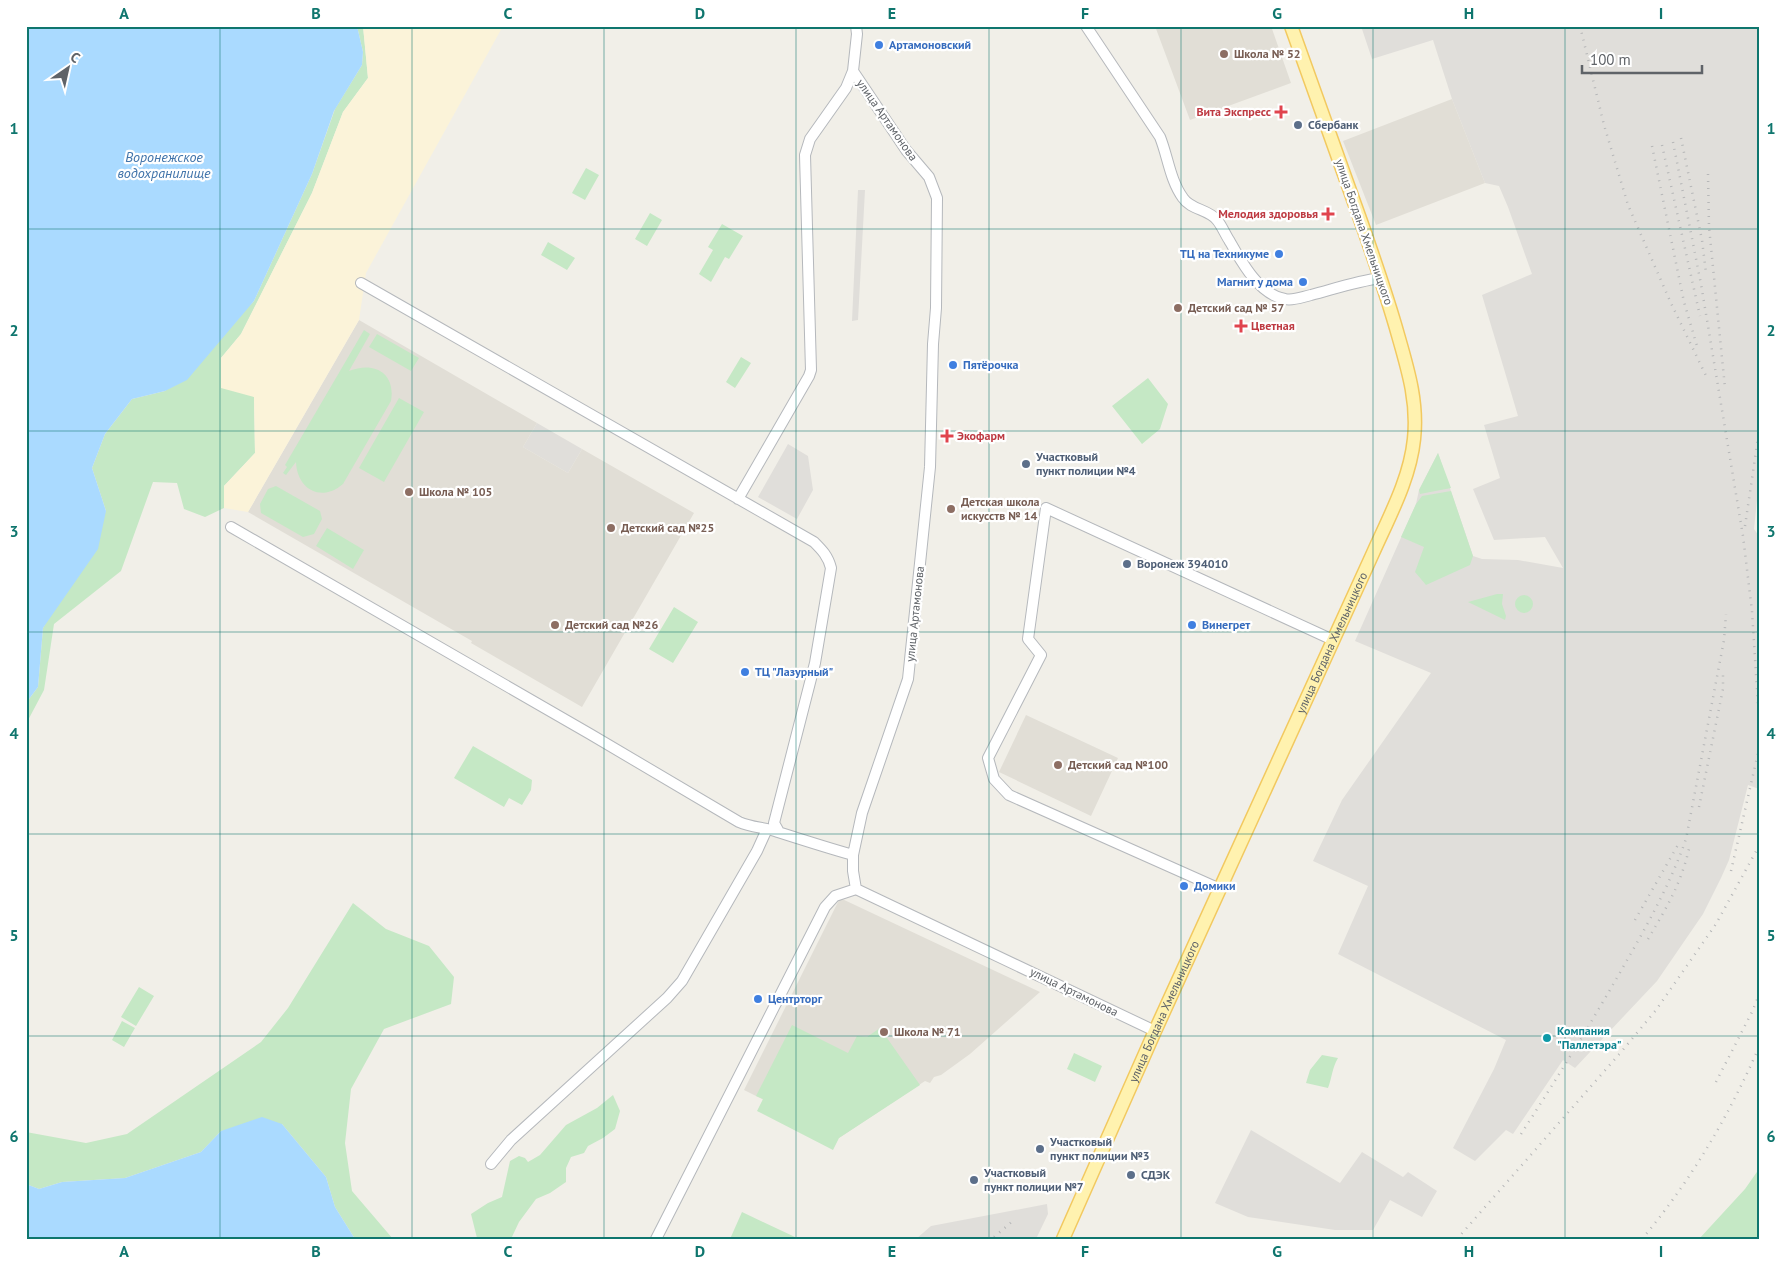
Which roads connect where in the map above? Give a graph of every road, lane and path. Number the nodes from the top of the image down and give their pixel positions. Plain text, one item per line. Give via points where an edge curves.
1 (856, 26) edge
2 (1086, 26) edge
3 (1291, 26) edge
4 (853, 72) junction
5 (1381, 278) junction
6 (361, 283) dead end
7 (738, 499) junction
8 (230, 528) dead end
9 (1333, 640) junction
10 (767, 829) junction
11 (779, 832) junction
12 (853, 855) junction
13 (856, 889) junction
14 (1220, 889) junction
15 (1155, 1031) junction
16 (491, 1164) dead end
17 (656, 1239) edge
18 (1063, 1239) edge

1 - 4 street, улица Артамонова
2 - 5 street via 1160,137 1183,198 1190,206 1217,219 1260,287 1276,297 1291,300
3 - 5 main road, улица Богдана Хмельницкого
4 - 7 street via 846,88 810,139 805,155 811,370
4 - 12 street, улица Артамонова via 906,150 929,177 936,198 936,308 930,467 908,679 862,814
5 - 9 main road, улица Богдана Хмельницкого via 1411,381 1414,440 1396,502
6 - 7 street
7 - 11 street via 814,542 828,558 831,568 816,663 774,823
8 - 10 street via 740,822 753,828
9 - 14 main road, улица Богдана Хмельницкого
9 - 14 street via 1046,508 1028,639 1041,655 988,758 994,778 1009,795
10 - 11 street
10 - 16 street via 682,981 512,1140
11 - 12 street
12 - 13 street, улица Артамонова
13 - 15 street, улица Артамонова
13 - 17 street via 835,896 825,907
14 - 15 main road, улица Богдана Хмельницкого
15 - 18 main road, улица Богдана Хмельницкого

